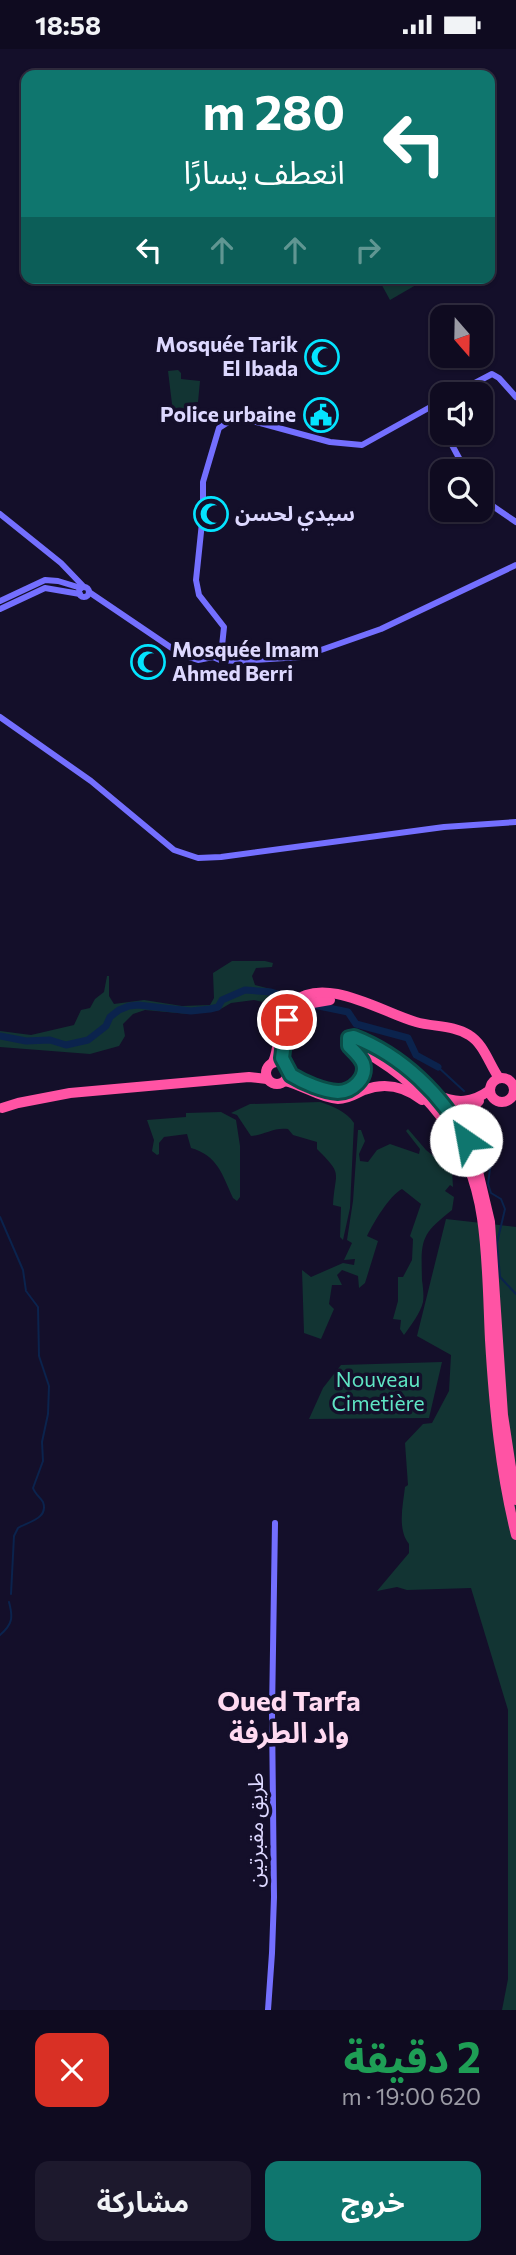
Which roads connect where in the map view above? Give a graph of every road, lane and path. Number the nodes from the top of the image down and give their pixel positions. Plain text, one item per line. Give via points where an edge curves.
1 (477, 382) edge
2 (516, 397) edge
3 (430, 408) edge
4 (493, 506) edge
5 (0, 514) edge
6 (516, 522) edge
7 (516, 565) edge
8 (84, 592) junction
9 (0, 601) edge
10 (0, 609) edge
11 (213, 657) junction
12 (0, 716) edge
13 (516, 822) edge
14 (349, 1043) junction
15 (272, 1068) junction
16 (287, 1077) junction
17 (514, 1086) edge
18 (494, 1087) junction
19 (433, 1093) junction
20 (1, 1105) edge
21 (438, 1112) junction
22 (466, 1140) junction
23 (516, 1500) edge
24 (275, 1523) dead end
25 (516, 1535) edge
26 (268, 2010) edge

1 - 2 main road via 492,374
3 - 11 main road via 362,445 330,442 249,420 233,419 219,428 203,482 196,580 203,600 224,627 222,646
4 - 6 main road
5 - 8 main road via 61,563
7 - 11 main road via 381,629 302,657 239,661
8 - 9 main road via 45,580
8 - 10 main road via 45,588
8 - 11 main road via 103,599 182,655 198,660
12 - 13 main road via 186,856 221,857 444,827
14 - 16 highway via 364,1066 351,1089 332,1091
14 - 19 highway via 354,1037 380,1050
14 - 21 highway via 400,1073
15 - 16 highway
15 - 16 highway via 275,1084
15 - 18 highway via 288,1007 302,997 328,993 467,1034 482,1047
15 - 20 highway via 252,1076 98,1089
16 - 21 highway via 339,1099 394,1086
17 - 18 highway via 506,1079
17 - 18 highway via 506,1101 497,1101
18 - 19 highway via 465,1102
18 - 22 highway via 469,1110 464,1123
19 - 22 highway
21 - 25 highway via 467,1162 480,1204 496,1427
22 - 23 highway via 490,1221 503,1415
24 - 26 main road, طريق مقبرتين via 274,1875

